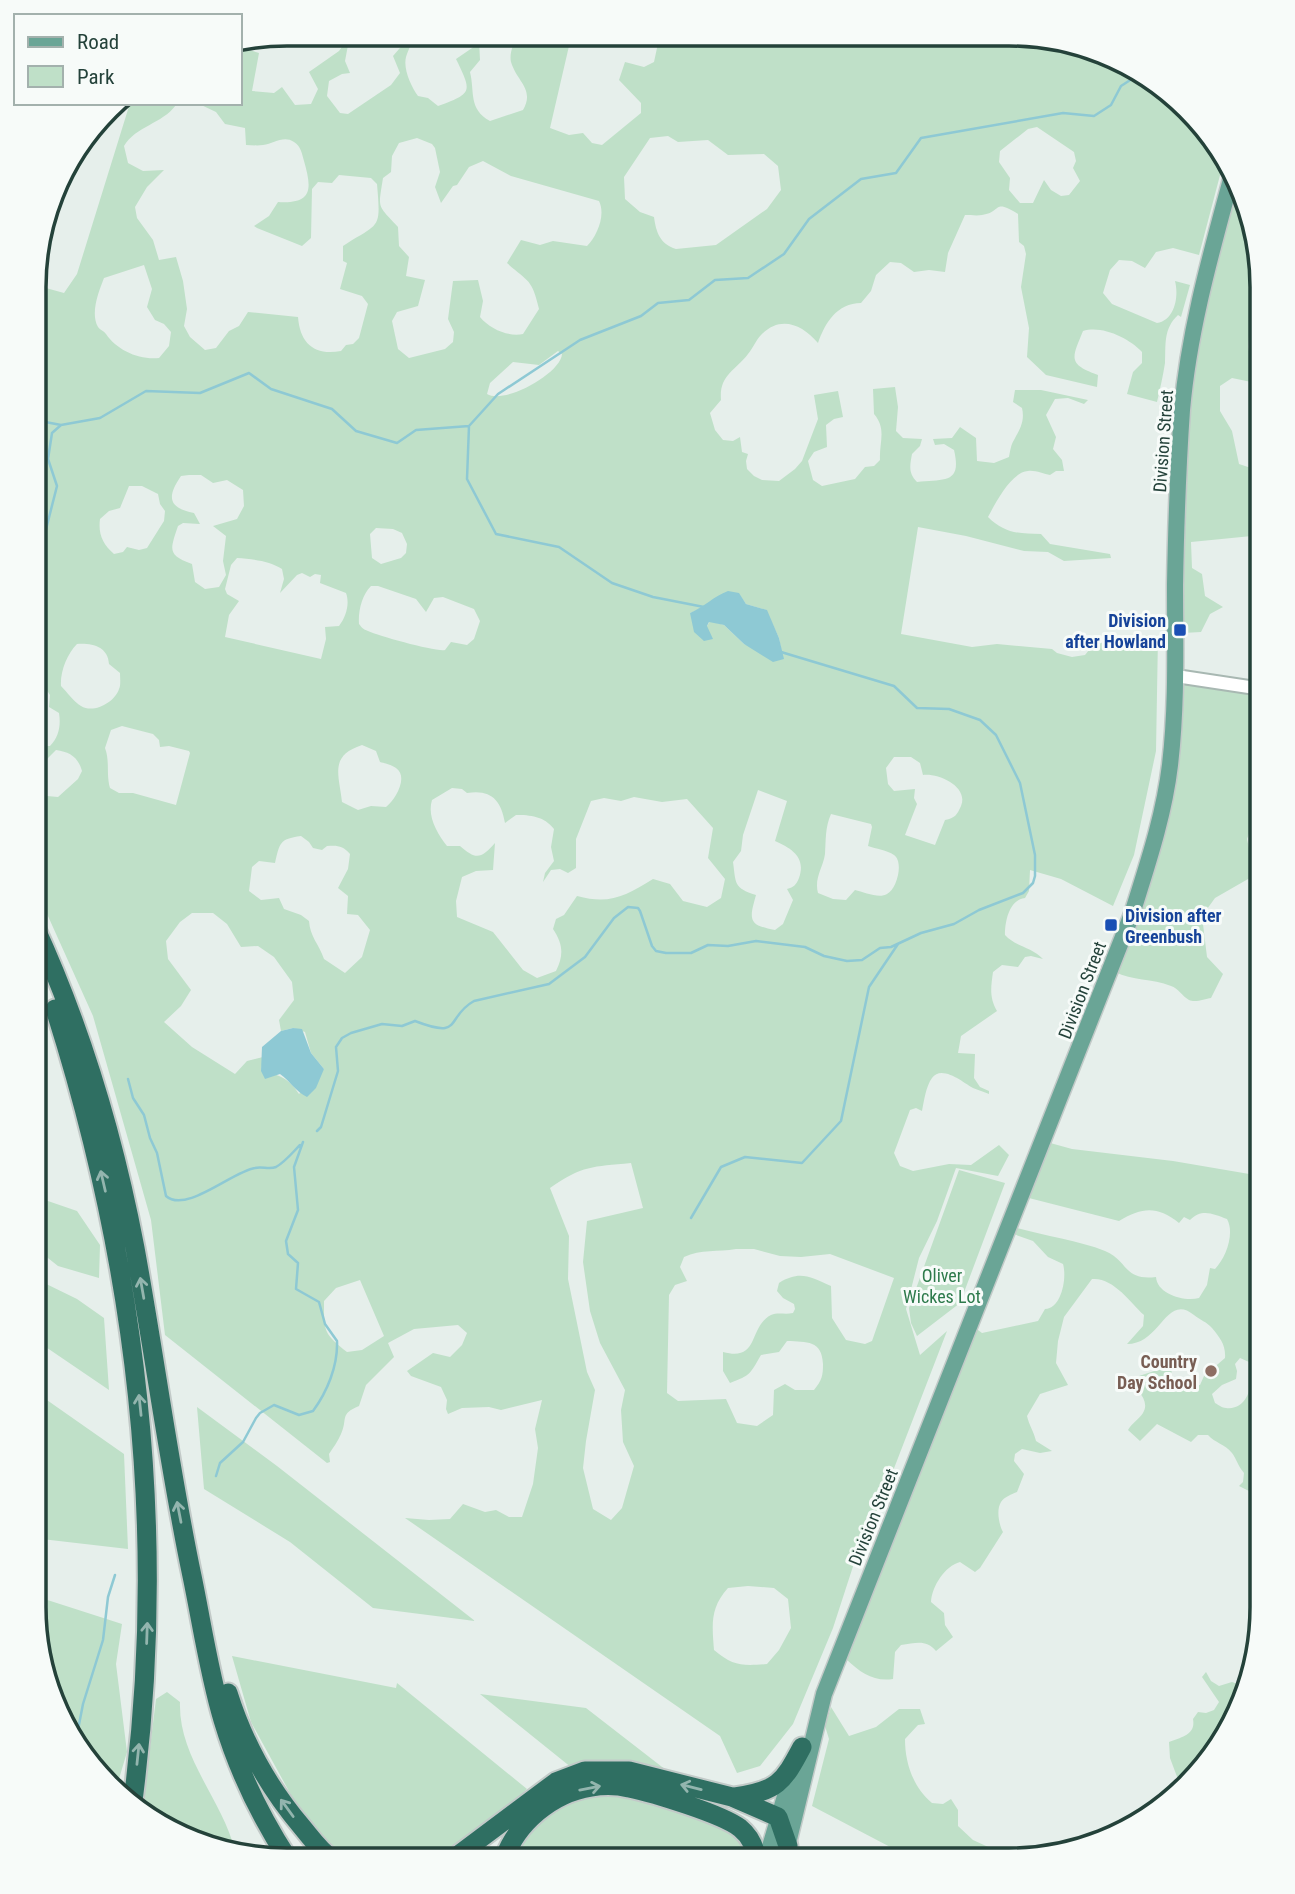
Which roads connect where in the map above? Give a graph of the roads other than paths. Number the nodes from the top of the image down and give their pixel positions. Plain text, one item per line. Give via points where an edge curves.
1 (1231, 194) edge
2 (1176, 676) junction
3 (1250, 687) edge
4 (46, 956) edge
5 (46, 984) edge
6 (193, 1579) junction
7 (822, 1703) junction
8 (802, 1747) junction
9 (133, 1794) edge
10 (732, 1797) junction
11 (778, 1817) junction
12 (282, 1848) edge
13 (320, 1848) edge
14 (468, 1848) edge
15 (508, 1848) edge
16 (754, 1848) edge
17 (769, 1848) edge
18 (785, 1848) edge
19 (787, 1848) edge

1 - 2 main road, Division Street via 1195,319 1184,400 1175,585
2 - 3 street
2 - 7 main road, Division Street via 1170,767 1155,840 1132,915
6 -> 4 highway via 120,1179 78,1037
9 -> 5 highway via 148,1585 138,1388 124,1284 103,1181
6 - 12 highway via 228,1736
13 -> 6 highway via 255,1760 229,1698
7 - 8 main road, Division Street
7 - 19 main road, Division Street
8 - 10 highway via 780,1783
8 - 11 main road, Division Street
10 - 11 highway
10 -> 14 highway via 629,1770 585,1771 556,1782
11 - 17 main road, Division Street
11 - 18 highway
15 -> 16 highway via 539,1810 561,1796 608,1786 627,1787 729,1821 752,1840

